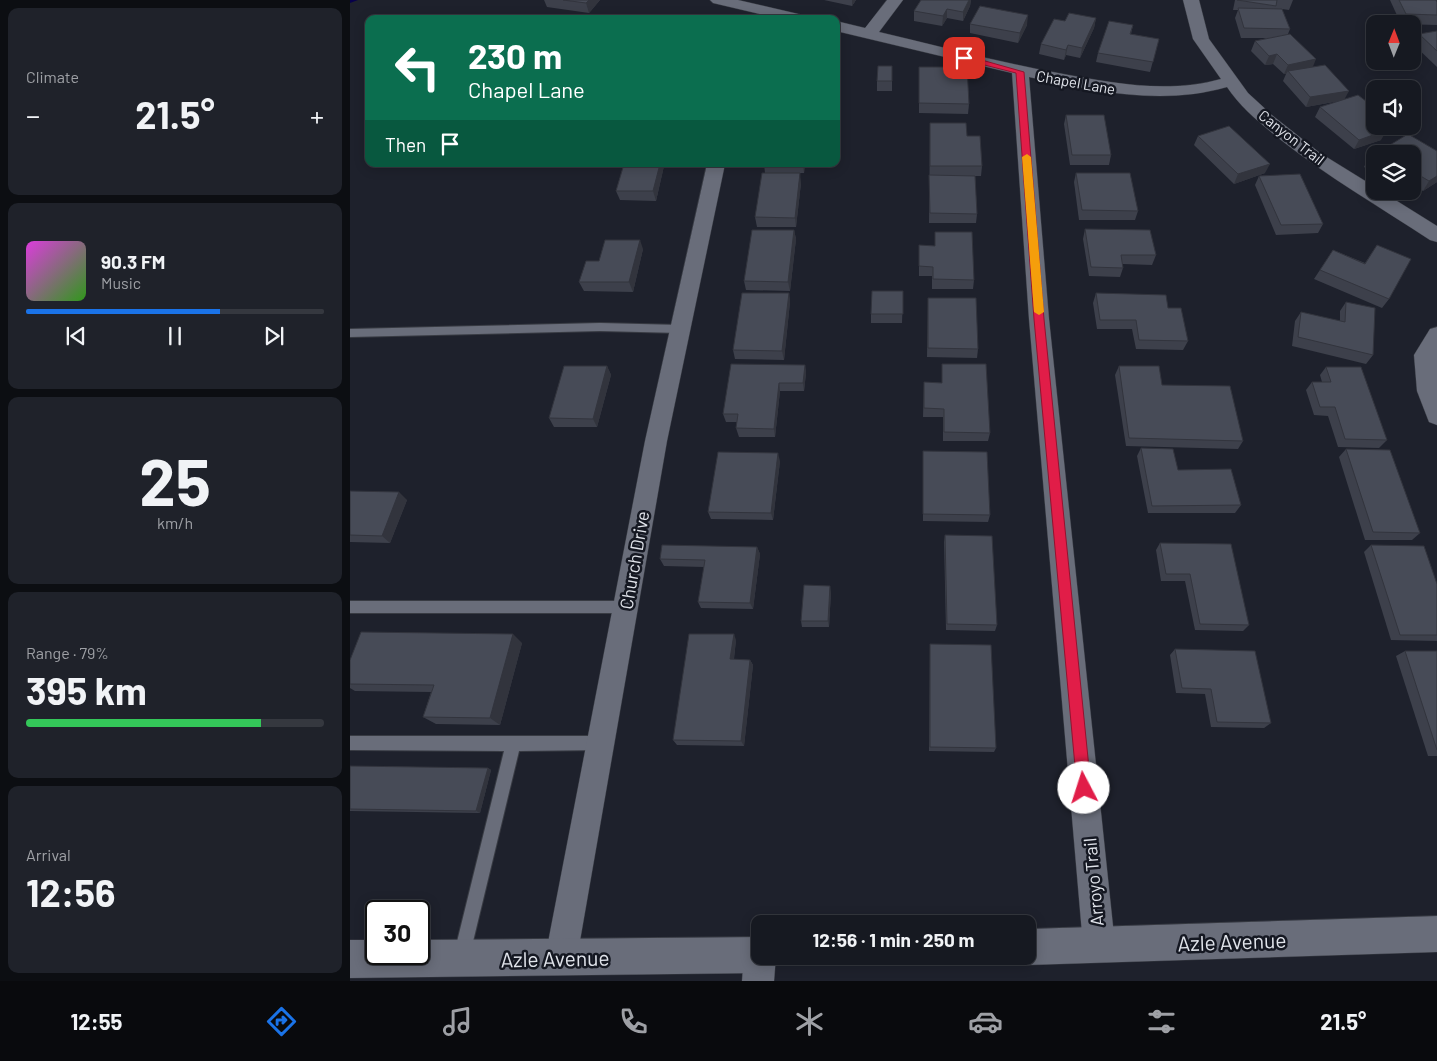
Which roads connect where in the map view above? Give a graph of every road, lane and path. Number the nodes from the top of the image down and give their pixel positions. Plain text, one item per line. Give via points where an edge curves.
1 (718, 0) edge
2 (895, 0) edge
3 (1191, 0) edge
4 (748, 13) edge
5 (766, 15) edge
6 (840, 27) edge
7 (869, 34) junction
8 (1020, 72) junction
9 (1230, 80) junction
10 (715, 167) edge
11 (1437, 235) edge
12 (680, 330) junction
13 (350, 333) edge
14 (1437, 335) edge
15 (1437, 416) edge
16 (350, 607) edge
17 (626, 607) junction
18 (350, 743) edge
19 (601, 743) junction
20 (513, 744) junction
21 (1437, 934) edge
22 (1099, 945) junction
23 (1036, 947) edge
24 (751, 955) edge
25 (561, 958) junction
26 (350, 959) edge
27 (461, 959) junction
28 (759, 965) edge
29 (758, 981) edge

1 - 4 street
2 - 7 street
3 - 9 street, Canyon Trail via 1201,39
4 - 5 street
6 - 7 street, Chapel Lane
7 - 8 street, Chapel Lane
8 - 9 street, Chapel Lane via 1162,94 1213,87
8 - 22 street, Arroyo Trail via 1039,319
9 - 11 street, Canyon Trail via 1242,97 1267,120 1314,157
10 - 12 street, Church Drive
12 - 13 lane via 600,328
12 - 17 street, Church Drive
14 - 15 street via 1425,355 1428,391
16 - 17 lane
17 - 19 street, Church Drive
18 - 20 lane
19 - 20 lane
19 - 25 street, Church Drive
20 - 27 lane
21 - 22 main road, Azle Avenue
22 - 23 main road, Azle Avenue
24 - 25 main road, Azle Avenue
25 - 27 main road, Azle Avenue via 503,966
26 - 27 main road, Azle Avenue
28 - 29 street

